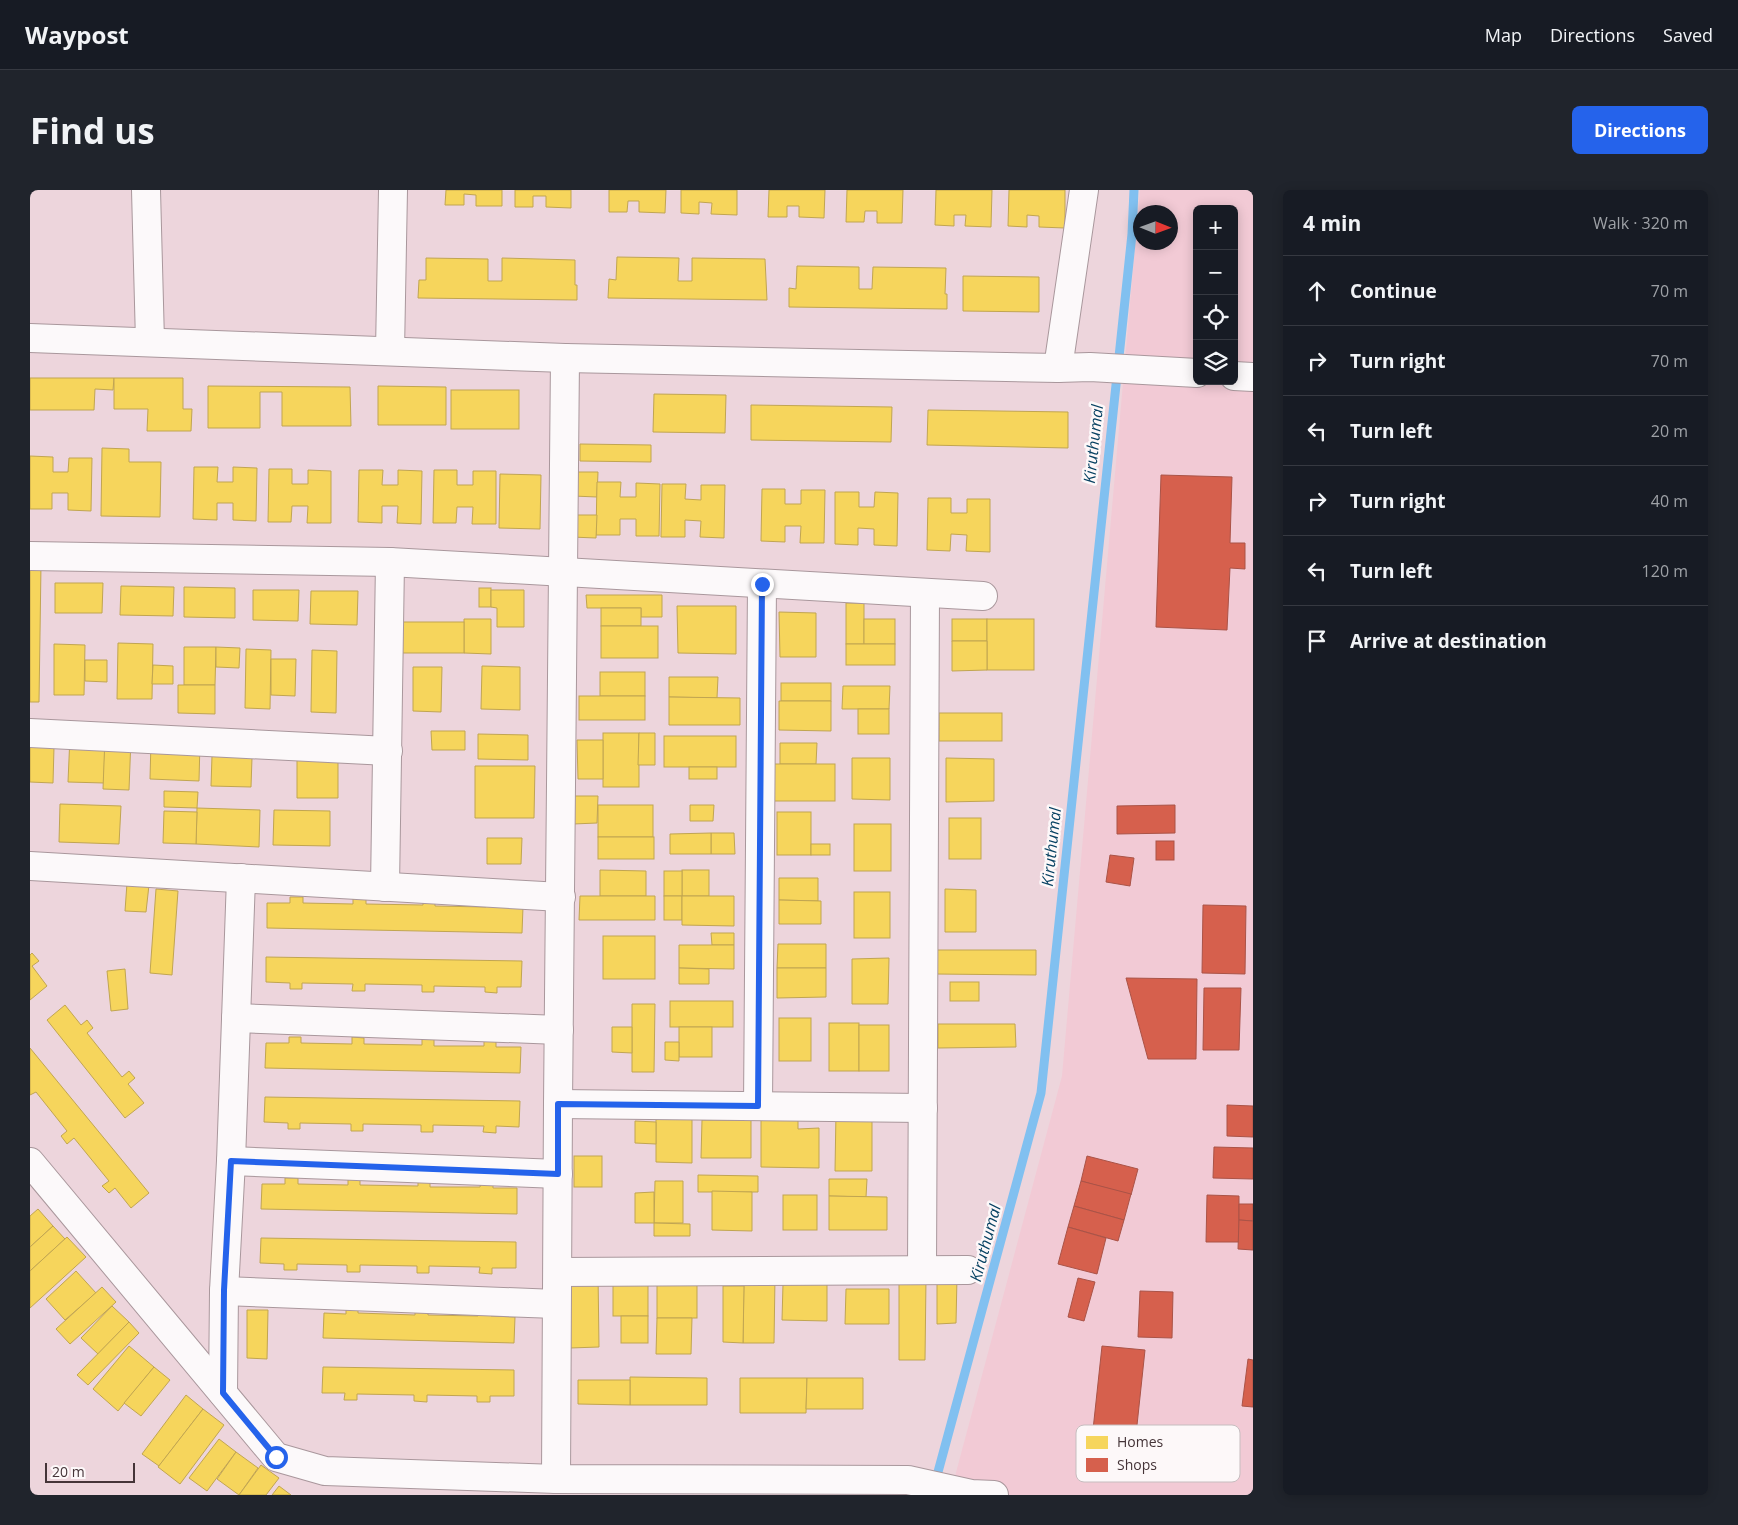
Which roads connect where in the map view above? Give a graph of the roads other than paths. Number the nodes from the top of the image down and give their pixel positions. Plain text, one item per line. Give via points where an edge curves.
1 (146, 190) edge
2 (393, 190) edge
3 (1084, 190) edge
4 (30, 338) edge
5 (150, 341) junction
6 (390, 351) junction
7 (565, 358) junction
8 (1058, 368) junction
9 (1193, 373) edge
10 (1238, 376) edge
11 (1253, 377) edge
12 (30, 556) edge
13 (390, 562) junction
14 (564, 572) junction
15 (762, 584) junction
16 (925, 593) junction
17 (983, 596) dead end
18 (30, 733) edge
19 (388, 751) junction
20 (30, 866) edge
21 (241, 878) junction
22 (385, 887) junction
23 (561, 897) junction
24 (236, 1018) junction
25 (559, 1030) junction
26 (558, 1104) junction
27 (758, 1106) junction
28 (923, 1108) junction
29 (231, 1161) junction
30 (30, 1162) edge
31 (558, 1174) junction
32 (922, 1270) junction
33 (968, 1270) dead end
34 (558, 1272) junction
35 (224, 1290) junction
36 (556, 1304) junction
37 (223, 1393) junction
38 (556, 1479) junction
39 (982, 1494) edge

1 - 5 street
2 - 6 street
3 - 8 street
4 - 5 street
5 - 6 street
6 - 7 street
7 - 8 street
7 - 14 street
8 - 9 street
10 - 11 street
12 - 13 street
13 - 14 street
13 - 19 street
14 - 15 street
14 - 23 street
15 - 16 street
15 - 27 street
16 - 17 street
16 - 28 street
18 - 19 street
19 - 22 street
20 - 21 street
21 - 22 street
21 - 24 street
22 - 23 street
23 - 25 street
24 - 25 street
24 - 29 street
25 - 26 street
26 - 27 street
26 - 31 street
27 - 28 street
28 - 32 street
29 - 31 street
29 - 35 street
30 - 37 street
31 - 34 street
32 - 33 street
32 - 34 street
34 - 36 street
35 - 36 street
35 - 37 street
36 - 38 street
37 - 38 street via 276,1457 325,1471
38 - 39 street via 908,1480

